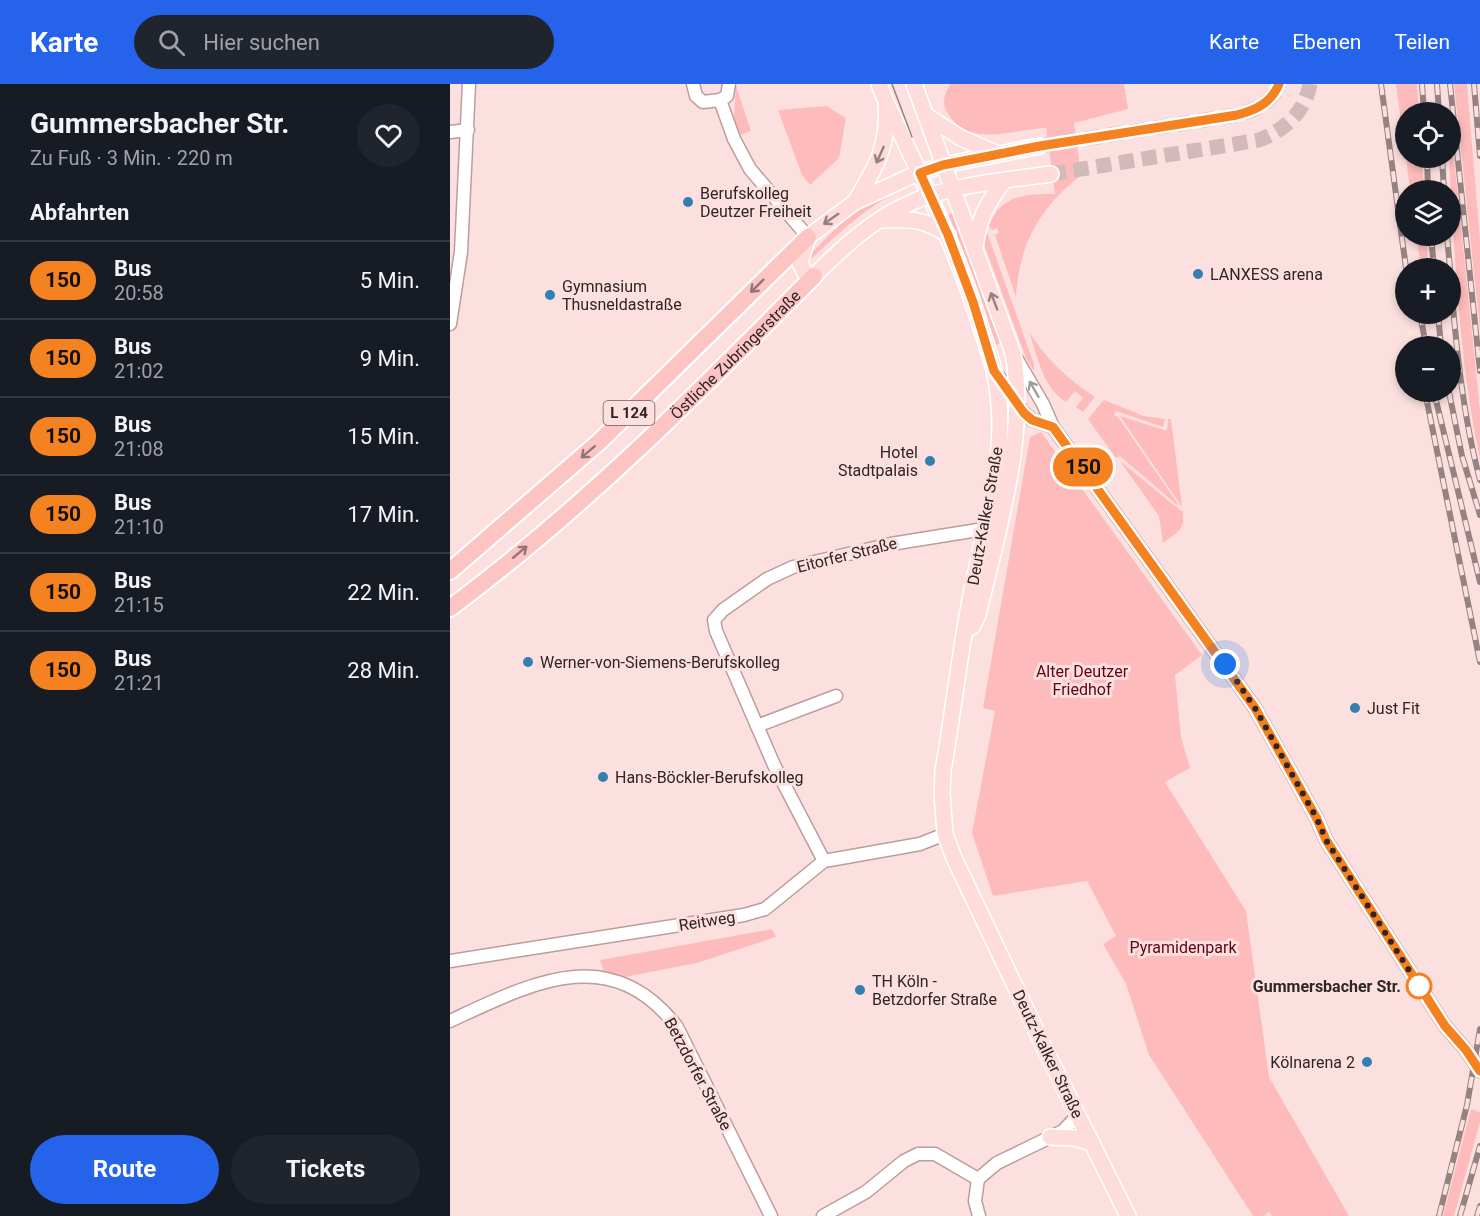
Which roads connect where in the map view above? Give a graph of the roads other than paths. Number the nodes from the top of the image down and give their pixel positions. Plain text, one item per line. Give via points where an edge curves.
1 (469, 84) edge
2 (693, 84) edge
3 (729, 84) edge
4 (879, 84) edge
5 (914, 84) edge
6 (720, 100) junction
7 (886, 102) junction
8 (927, 116) junction
9 (468, 130) junction
10 (450, 132) edge
11 (1040, 146) tunnel mouth
12 (999, 154) junction
13 (943, 165) junction
14 (920, 173) junction
15 (1051, 174) tunnel mouth
16 (1003, 182) junction
17 (952, 190) junction
18 (931, 195) junction
19 (855, 202) junction
20 (881, 220) junction
21 (948, 235) junction
22 (808, 237) junction
23 (975, 250) junction
24 (455, 252) edge
25 (814, 276) junction
26 (450, 324) edge
27 (1013, 353) junction
28 (994, 371) junction
29 (1017, 403) junction
30 (1053, 427) junction
31 (1000, 523) junction
32 (984, 530) junction
33 (450, 571) edge
34 (450, 610) edge
35 (963, 646) junction
36 (836, 696) dead end
37 (757, 726) junction
38 (945, 834) junction
39 (824, 861) junction
40 (450, 961) edge
41 (450, 1021) edge
42 (1480, 1071) edge
43 (1079, 1114) junction
44 (1050, 1137) junction
45 (1092, 1143) junction
46 (978, 1179) junction
47 (771, 1216) edge
48 (823, 1216) edge
49 (979, 1216) edge
50 (1128, 1216) edge

1 - 9 street
2 - 6 street via 699,100
3 - 6 street via 729,93
4 - 7 main road, Deutz-Kalker Straße
5 - 8 main road, Deutz-Kalker Straße
6 - 22 street via 750,170
7 - 14 main road, Deutz-Kalker Straße
7 -> 19 main road, Östliche Zubringerstraße via 883,149
8 - 12 main road via 961,138
8 - 13 main road, Deutz-Kalker Straße
9 - 10 street
9 - 24 street
11 - 12 main road, Östliche Zubringerstraße
12 - 13 main road, Östliche Zubringerstraße
13 - 14 main road, Östliche Zubringerstraße
13 - 17 main road, Deutz-Kalker Straße
14 - 18 main road, Deutz-Kalker Straße
14 - 19 main road, Östliche Zubringerstraße / L 124
15 - 16 main road, Östliche Zubringerstraße
16 - 17 main road, Östliche Zubringerstraße
16 - 23 main road via 983,212
17 - 18 main road, Östliche Zubringerstraße
17 - 23 main road, Deutz-Kalker Straße
18 - 20 main road, Östliche Zubringerstraße / L 124
18 - 21 main road, Deutz-Kalker Straße
19 -> 22 main road, Östliche Zubringerstraße / L 124
20 - 21 main road via 924,221
20 - 25 main road, Östliche Zubringerstraße / L 124 via 853,239
21 - 28 main road, Deutz-Kalker Straße
22 - 25 main road via 801,263 805,273
22 -> 33 highway, Östliche Zubringerstraße / L 124 via 599,442
27 -> 23 main road, Deutz-Kalker Straße
24 - 26 street
34 -> 25 highway, Östliche Zubringerstraße / L 124 via 606,480
27 - 29 main road, Deutz-Kalker Straße
30 -> 27 street
28 - 29 street
28 - 32 main road, Deutz-Kalker Straße via 1000,429
29 - 30 street via 1032,420
29 - 31 main road, Deutz-Kalker Straße via 1017,426
30 - 42 street via 1255,708 1326,840 1445,1026
31 - 32 street, Eitorfer Straße
31 - 35 main road, Deutz-Kalker Straße via 978,615
32 - 35 main road, Deutz-Kalker Straße
32 - 37 street, Eitorfer Straße via 891,544 793,567 767,579 723,610 714,620 716,631
35 - 38 main road, Deutz-Kalker Straße via 944,771
36 - 37 street
37 - 39 street, Eitorfer Straße
38 - 39 street, Reitweg via 920,844
38 - 43 main road, Deutz-Kalker Straße
39 - 40 street, Reitweg via 765,909 744,915
41 - 47 street, Betzdorfer Straße via 498,998 564,977 585,975 629,985 650,998 676,1027
43 - 44 street via 1063,1131
43 - 45 main road, Deutz-Kalker Straße
44 - 45 main road
44 - 46 street via 998,1163
45 - 50 main road, Deutz-Kalker Straße
46 - 48 street via 935,1154 918,1154
46 - 49 street via 975,1201

